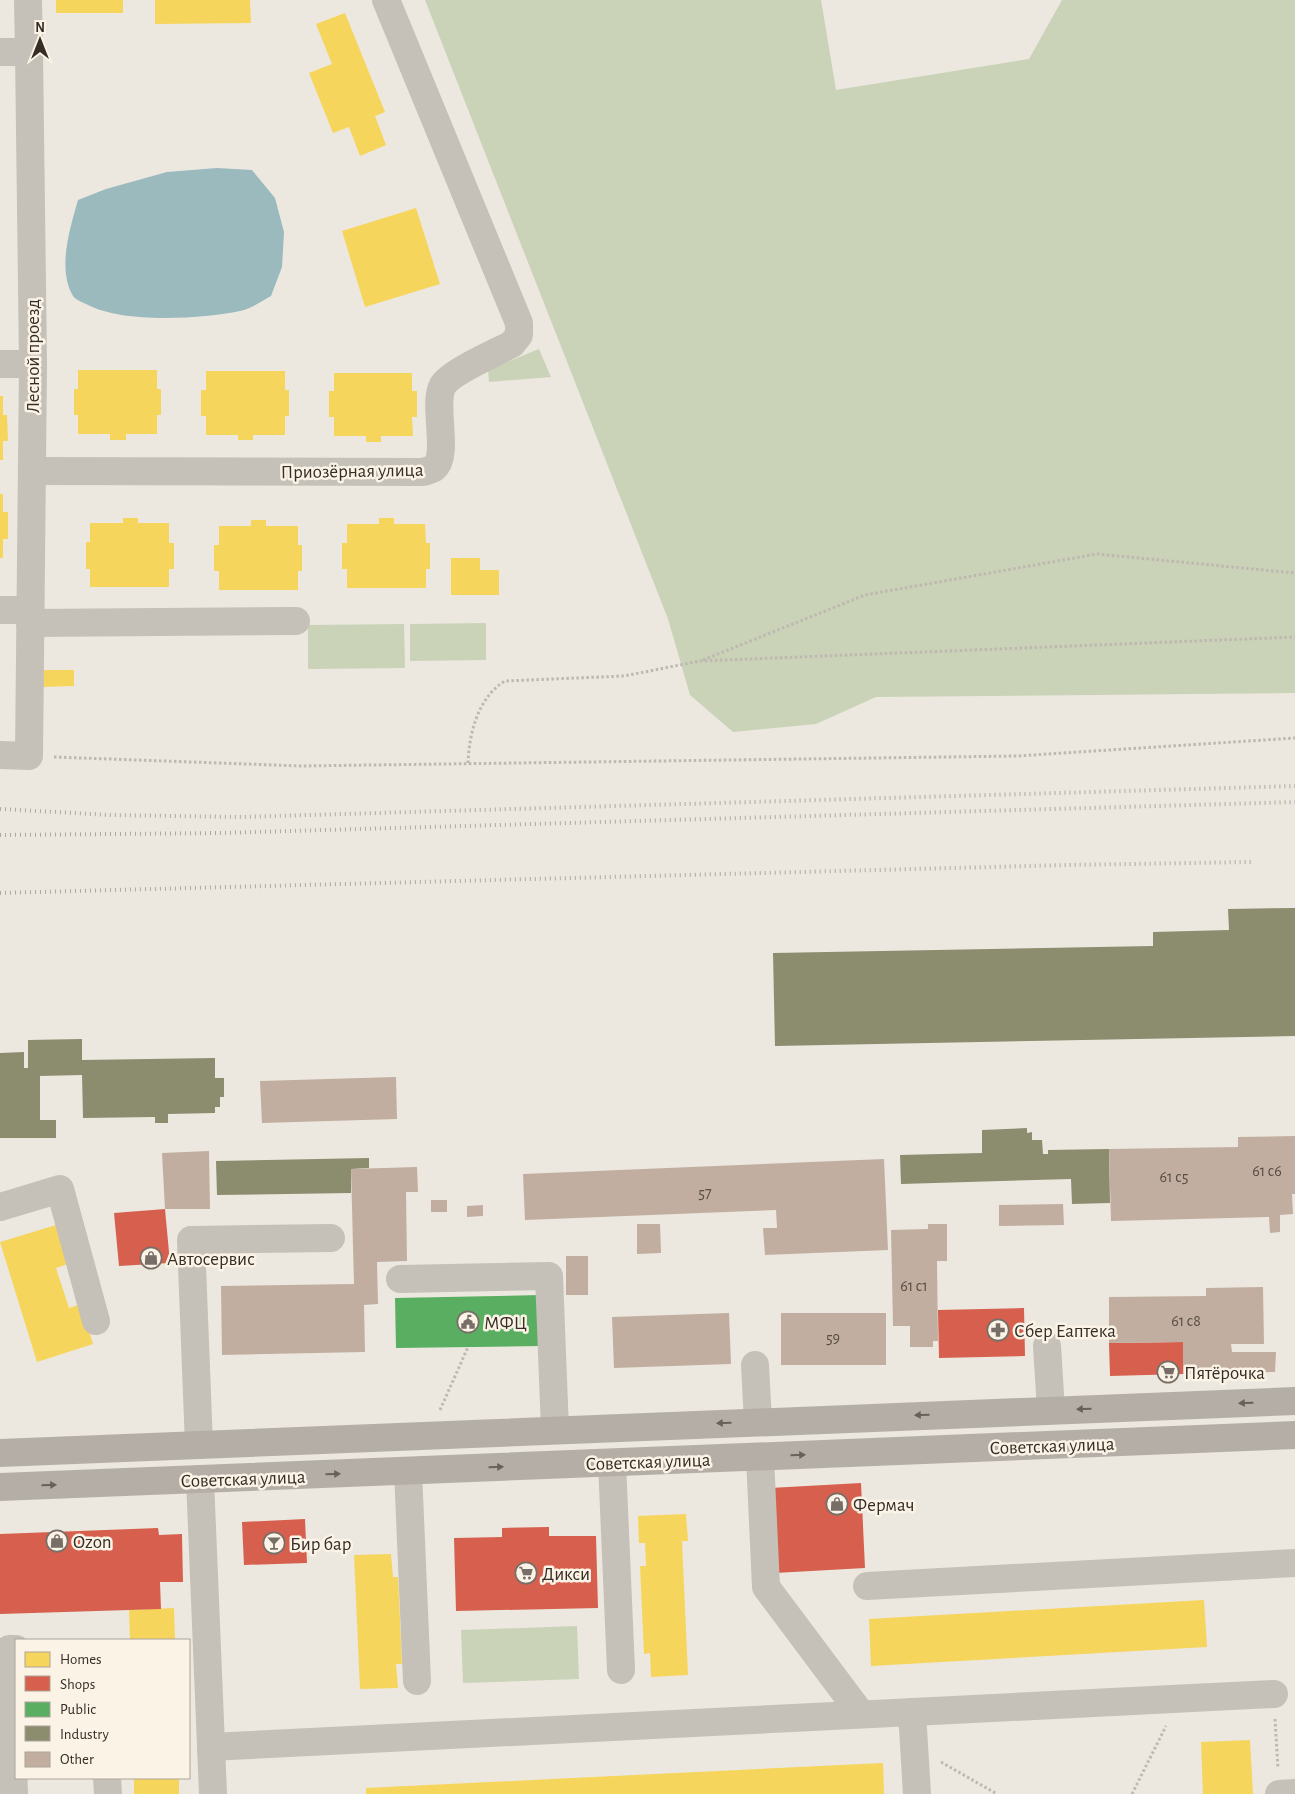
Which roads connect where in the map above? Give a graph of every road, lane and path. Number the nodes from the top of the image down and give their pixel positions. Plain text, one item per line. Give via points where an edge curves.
1 (28, 0) edge
2 (386, 0) edge
3 (0, 52) edge
4 (29, 52) junction
5 (0, 364) edge
6 (33, 364) junction
7 (32, 471) junction
8 (1295, 572) edge
9 (0, 610) edge
10 (30, 616) junction
11 (296, 620) dead end
12 (1295, 637) edge
13 (700, 661) junction
14 (1295, 738) edge
15 (0, 755) edge
16 (29, 756) junction
17 (468, 763) junction
18 (0, 1207) edge
19 (331, 1238) dead end
20 (400, 1279) dead end
21 (96, 1321) dead end
22 (1048, 1346) dead end
23 (755, 1365) dead end
24 (1295, 1401) edge
25 (1051, 1410) junction
26 (758, 1422) junction
27 (555, 1430) junction
28 (1295, 1435) edge
29 (199, 1445) junction
30 (0, 1452) edge
31 (760, 1457) junction
32 (612, 1463) junction
33 (408, 1471) junction
34 (200, 1479) junction
35 (0, 1487) edge
36 (1295, 1563) edge
37 (866, 1586) dead end
38 (15, 1649) edge
39 (621, 1670) dead end
40 (417, 1681) dead end
41 (1274, 1694) joint
42 (1180, 1699) junction
43 (912, 1712) junction
44 (861, 1714) junction
45 (211, 1747) junction
46 (107, 1779) edge
47 (1295, 1793) edge
48 (14, 1794) edge
49 (108, 1794) edge
50 (213, 1794) edge
51 (917, 1794) edge
52 (1132, 1794) edge
53 (1279, 1794) edge

1 - 4 street
2 - 7 street, Приозёрная улица via 519,323 519,335 512,344 452,376 443,386 440,396 440,457 434,468 423,472
3 - 4 street
4 - 6 street, Лесной проезд
5 - 6 street
6 - 7 street, Лесной проезд
7 - 10 street, Лесной проезд
8 - 13 path via 1097,554 865,595
9 - 10 street
10 - 11 street
10 - 16 street, Лесной проезд
12 - 13 path
13 - 17 path via 624,676 505,681 496,686 480,710 472,729
14 - 17 path via 1017,756
15 - 16 street
16 - 17 path via 301,766
18 - 21 street via 60,1189
19 - 29 street via 191,1240
20 - 27 street via 549,1276
22 - 25 street
23 - 26 street
24 -> 25 main road, Советская улица
25 -> 26 main road, Советская улица
26 -> 27 main road, Советская улица
27 - 29 main road, Советская улица
31 -> 28 main road, Советская улица
29 - 30 main road, Советская улица
31 - 32 main road, Советская улица
31 - 44 street via 766,1588
33 -> 32 main road, Советская улица
32 - 39 street
34 -> 33 main road, Советская улица
33 - 40 street
35 -> 34 main road, Советская улица
34 - 45 street
36 - 37 street
38 - 48 street via 9,1650
41 - 42 street
41 - 53 path
42 - 43 street
42 - 52 path
43 - 44 street
43 - 51 street
44 - 45 street
45 - 50 street
46 - 49 street
47 - 53 street

